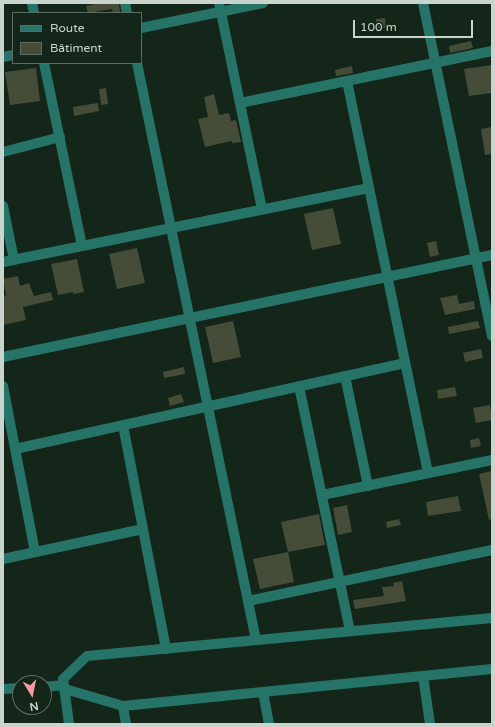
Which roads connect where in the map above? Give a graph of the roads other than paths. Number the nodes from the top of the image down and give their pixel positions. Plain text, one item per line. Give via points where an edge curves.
1 (263, 3) edge
2 (422, 3) edge
3 (220, 7) edge
4 (142, 28) edge
5 (492, 51) edge
6 (435, 63) junction
7 (44, 64) edge
8 (137, 64) edge
9 (347, 81) junction
10 (240, 103) junction
11 (60, 138) junction
12 (3, 152) edge
13 (369, 188) junction
14 (3, 206) edge
15 (262, 209) junction
16 (171, 228) junction
17 (82, 246) junction
18 (492, 255) edge
19 (476, 258) junction
20 (14, 260) junction
21 (3, 262) edge
22 (388, 277) junction
23 (190, 318) junction
24 (492, 336) edge
25 (3, 358) edge
26 (406, 363) junction
27 (345, 376) junction
28 (3, 386) edge
29 (299, 386) junction
30 (208, 406) junction
31 (123, 425) junction
32 (15, 448) junction
33 (492, 460) edge
34 (428, 473) junction
35 (368, 486) junction
36 (322, 495) junction
37 (143, 529) junction
38 (492, 550) edge
39 (36, 552) junction
40 (3, 559) edge
41 (340, 582) junction
42 (248, 601) junction
43 (492, 618) edge
44 (350, 631) junction
45 (256, 640) junction
46 (166, 649) junction
47 (492, 669) edge
48 (423, 676) junction
49 (52, 687) edge
50 (64, 687) junction
51 (263, 692) junction
52 (123, 706) junction
53 (69, 724) edge
54 (126, 724) edge
55 (269, 724) edge
56 (430, 724) edge

1 - 3 street
2 - 6 street
3 - 4 street
3 - 10 street
5 - 6 street
6 - 9 street
6 - 19 street
7 - 11 street
8 - 16 street
9 - 10 street
9 - 13 street
10 - 15 street
11 - 12 street
11 - 17 street
13 - 15 street
13 - 22 street
14 - 20 street
15 - 16 street
16 - 17 street
16 - 23 street
17 - 20 street
18 - 19 street
19 - 22 street
19 - 24 street
20 - 21 street
22 - 23 street
22 - 26 street
23 - 25 street
23 - 30 street
26 - 27 street
26 - 34 street
27 - 29 street
27 - 35 street
28 - 32 street
29 - 30 street
29 - 36 street
30 - 31 street
30 - 42 street
31 - 32 street
31 - 37 street
32 - 39 street
33 - 34 street
34 - 35 street
35 - 36 street
36 - 41 street
37 - 39 street
37 - 46 street
38 - 41 street
39 - 40 street
41 - 42 street
41 - 44 street
42 - 45 street
43 - 44 street
44 - 45 street
45 - 46 street
46 - 50 street via 87,656 63,679
47 - 48 street
48 - 51 street
48 - 56 street
49 - 50 street
50 - 52 street
50 - 53 street
51 - 52 street
51 - 55 street
52 - 54 street

